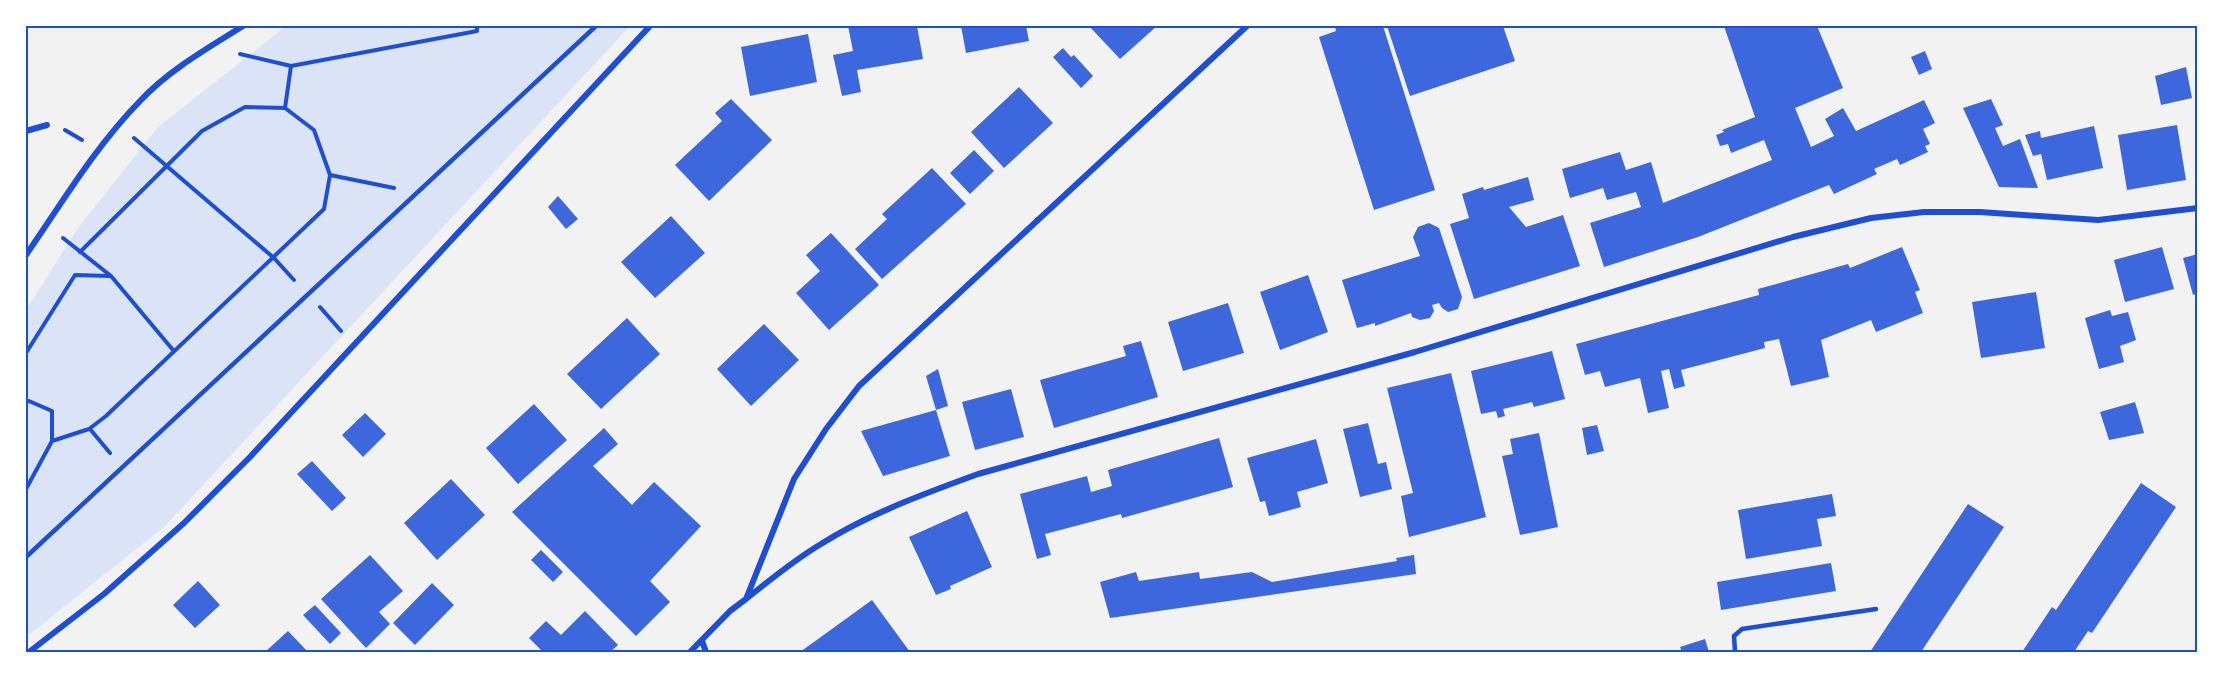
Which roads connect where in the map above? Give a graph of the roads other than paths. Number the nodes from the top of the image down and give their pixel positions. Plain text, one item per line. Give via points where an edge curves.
1 (243, 26) edge
2 (596, 26) edge
3 (650, 26) edge
4 (1247, 26) edge
5 (47, 125) road end
6 (26, 130) edge
7 (2198, 208) edge
8 (26, 255) edge
9 (26, 557) edge
10 (746, 599) junction
11 (1876, 609) dead end
12 (702, 641) junction
13 (29, 652) edge
14 (690, 652) edge
15 (706, 652) edge
16 (1735, 652) edge

1 - 8 street via 181,66 140,100 96,152
2 - 9 lane
3 - 13 street via 250,457 104,594
4 - 10 street via 859,386 794,479
5 - 6 street
7 - 10 street via 2098,220 1924,212 1871,218 1793,237 1415,352 978,474 857,524 799,558
10 - 12 street
11 - 16 lane via 1742,629 1734,636
12 - 14 street
12 - 15 street

